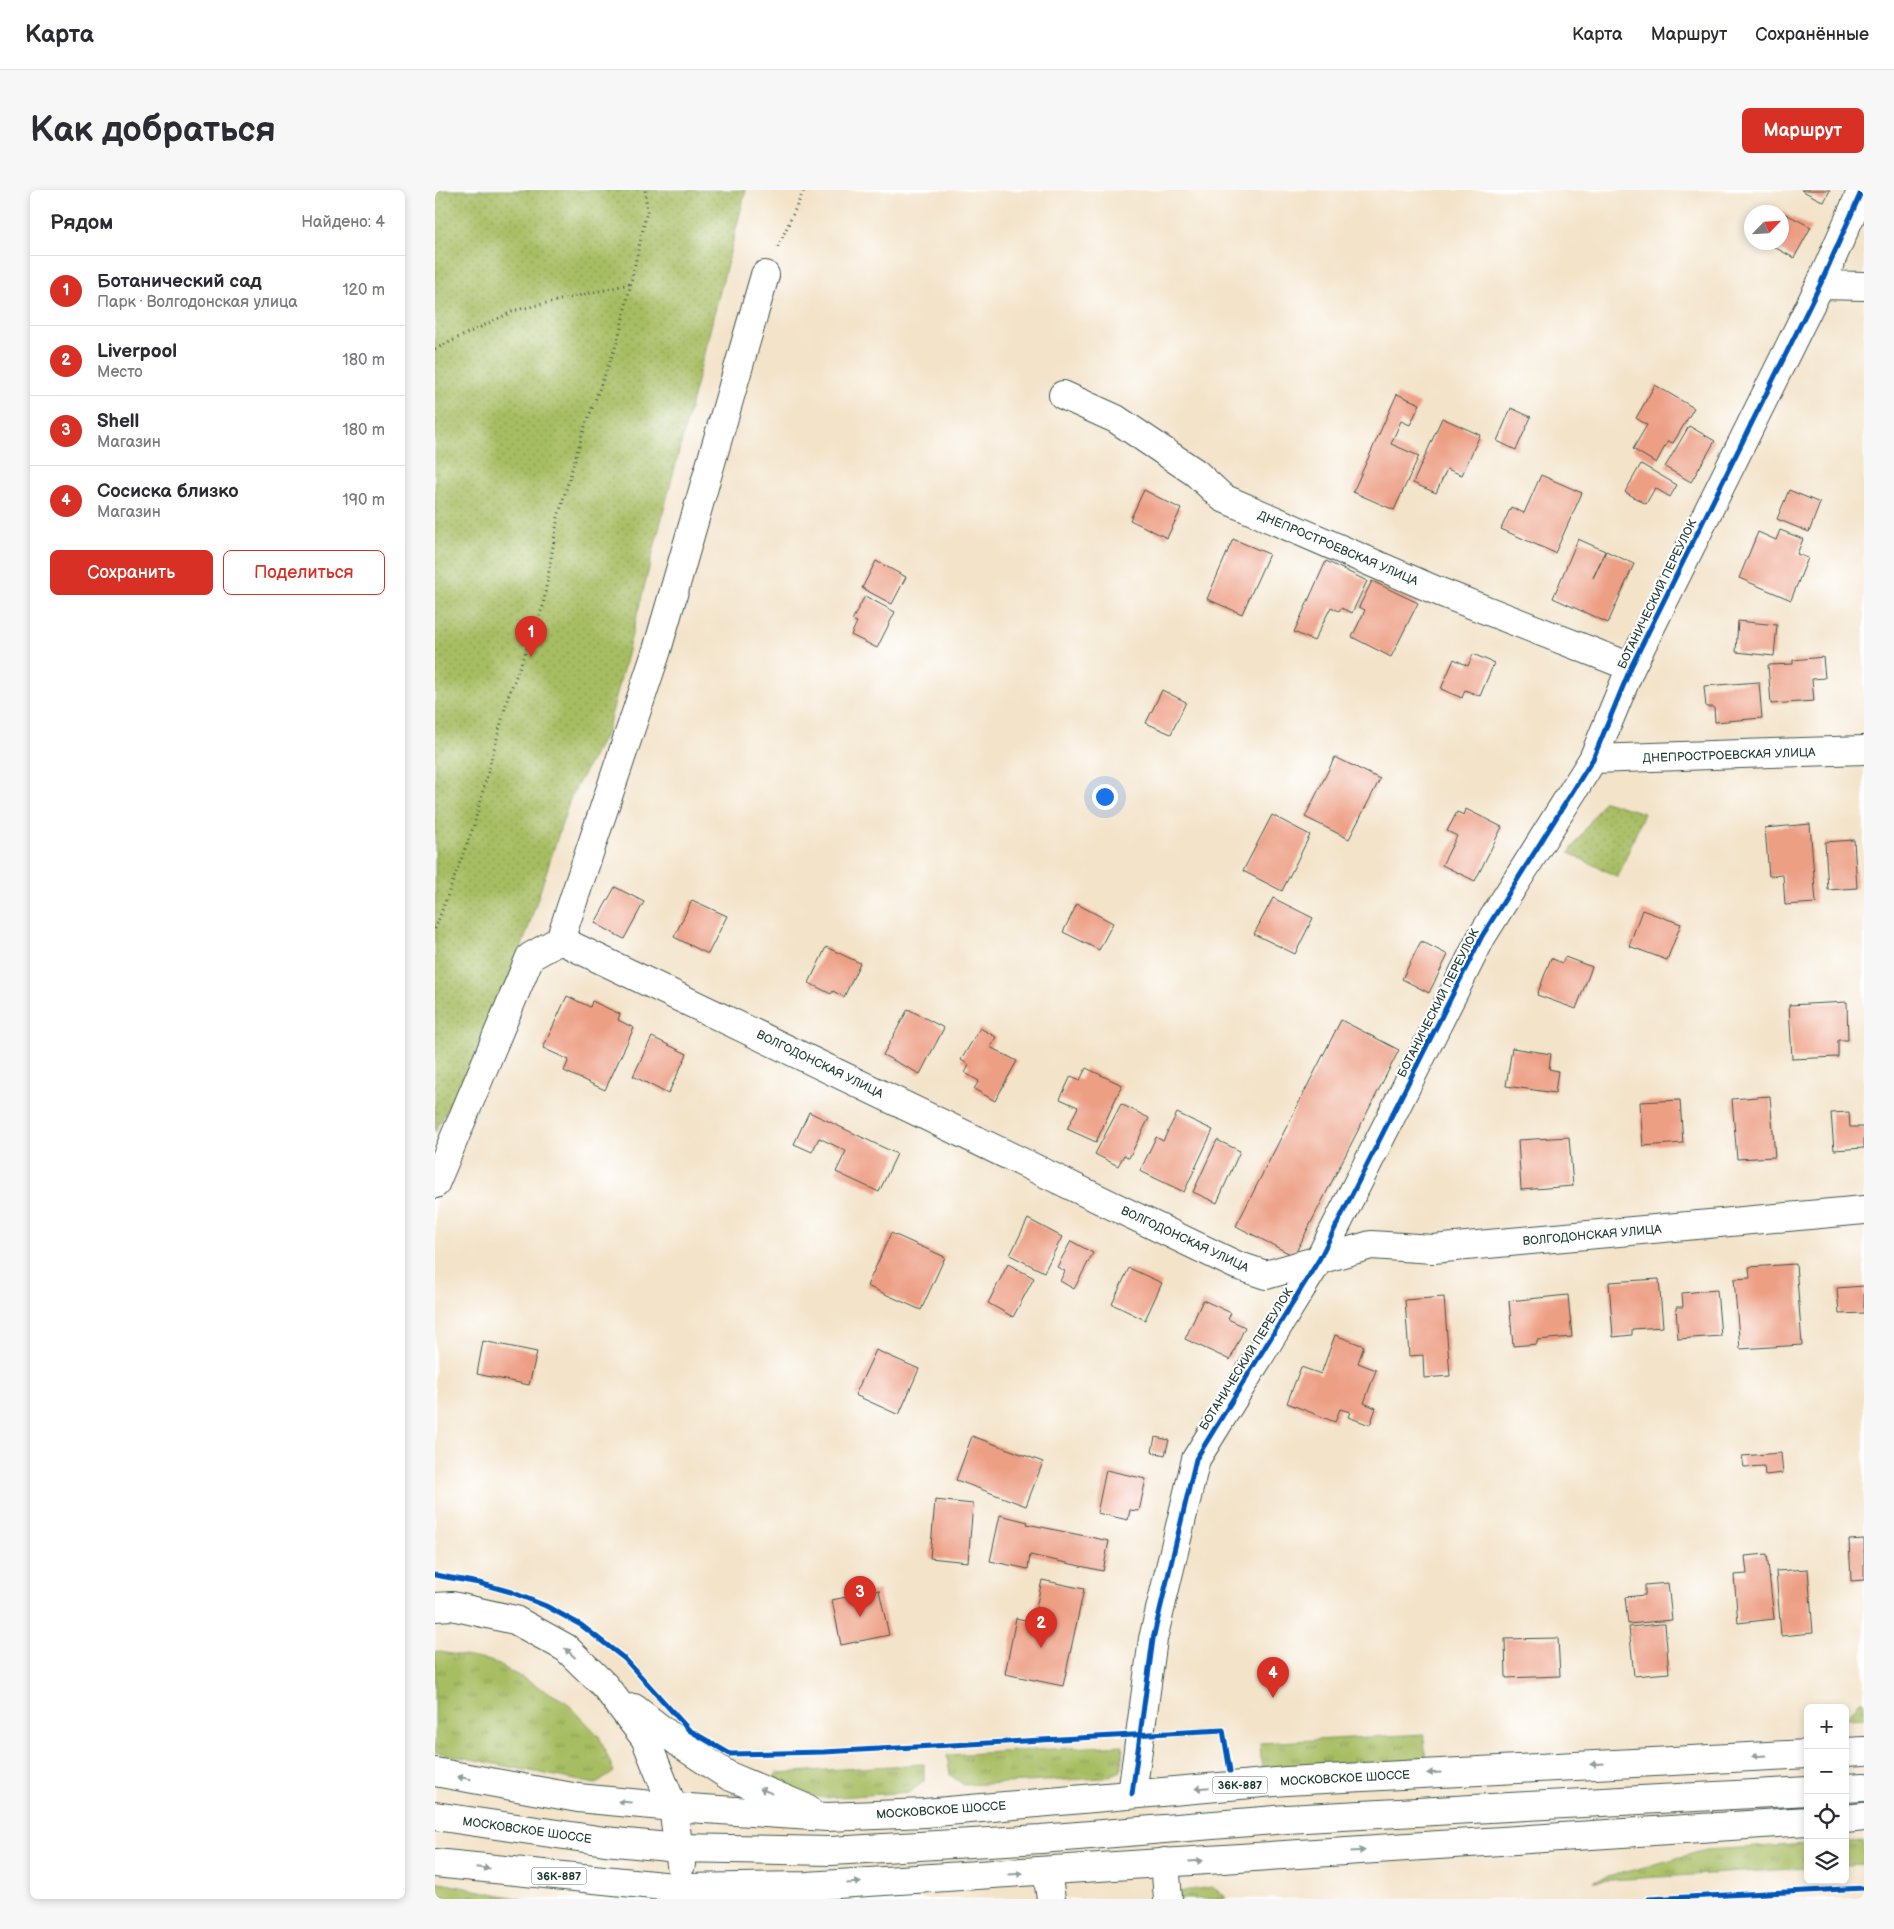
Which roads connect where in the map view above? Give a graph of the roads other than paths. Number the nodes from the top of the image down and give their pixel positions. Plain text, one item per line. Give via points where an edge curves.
1 (1862, 190) edge
2 (765, 275) road end
3 (1820, 285) junction
4 (1864, 286) edge
5 (1063, 395) dead end
6 (1631, 667) junction
7 (1864, 750) edge
8 (1593, 759) junction
9 (560, 940) junction
10 (435, 1184) edge
11 (1864, 1210) edge
12 (1320, 1258) junction
13 (435, 1607) edge
14 (605, 1686) junction
15 (1864, 1751) edge
16 (1849, 1752) edge
17 (1804, 1754) edge
18 (435, 1772) edge
19 (1849, 1788) edge
20 (1864, 1788) edge
21 (1804, 1790) edge
22 (1132, 1794) junction
23 (673, 1807) junction
24 (435, 1816) edge
25 (827, 1817) junction
26 (1864, 1817) edge
27 (1849, 1818) edge
28 (1804, 1821) edge
29 (679, 1848) junction
30 (1165, 1862) junction
31 (435, 1863) edge
32 (1047, 1872) junction
33 (810, 1885) junction
34 (683, 1894) edge
35 (785, 1899) edge
36 (1051, 1899) edge
37 (1168, 1899) edge

1 - 3 main road, БОТАНИЧЕСКИЙ ПЕРЕУЛОК
2 - 9 main road via 657,650
3 - 4 main road
3 - 6 main road, БОТАНИЧЕСКИЙ ПЕРЕУЛОК
5 - 6 main road, ДНЕПРОСТРОЕВСКАЯ УЛИЦА via 1117,419 1196,473 1223,498 1435,590
6 - 8 main road, БОТАНИЧЕСКИЙ ПЕРЕУЛОК
7 - 8 main road, ДНЕПРОСТРОЕВСКАЯ УЛИЦА
8 - 12 main road, БОТАНИЧЕСКИЙ ПЕРЕУЛОК via 1482,936
9 - 10 main road via 530,957
9 - 12 main road, ВОЛГОДОНСКАЯ УЛИЦА via 1236,1265 1266,1275
11 - 12 main road, ВОЛГОДОНСКАЯ УЛИЦА via 1433,1249 1371,1245
12 - 22 main road, БОТАНИЧЕСКИЙ ПЕРЕУЛОК via 1196,1459 1153,1639
14 -> 13 main road via 566,1648 515,1620 452,1606
14 - 23 main road via 645,1738
25 -> 14 main road via 729,1776 683,1746
15 - 16 main road
17 -> 22 main road, МОСКОВСКОЕ ШОССЕ / 36К-887 via 1296,1781
23 -> 18 main road, МОСКОВСКОЕ ШОССЕ / 36К-887 via 577,1798
19 - 20 main road
21 - 29 main road, МОСКОВСКОЕ ШОССЕ via 1287,1819 841,1851
22 - 25 main road, МОСКОВСКОЕ ШОССЕ / 36К-887 via 925,1813
23 - 25 main road, МОСКОВСКОЕ ШОССЕ / 36К-887
23 - 29 main road
24 - 29 main road, МОСКОВСКОЕ ШОССЕ via 605,1841
26 - 27 main road
30 -> 28 main road, 36К-887
29 - 34 main road
30 - 32 main road, 36К-887
30 - 37 main road
31 -> 34 main road, 36К-887
33 -> 32 main road, 36К-887
32 - 36 main road
33 - 34 main road, 36К-887
33 - 35 main road

